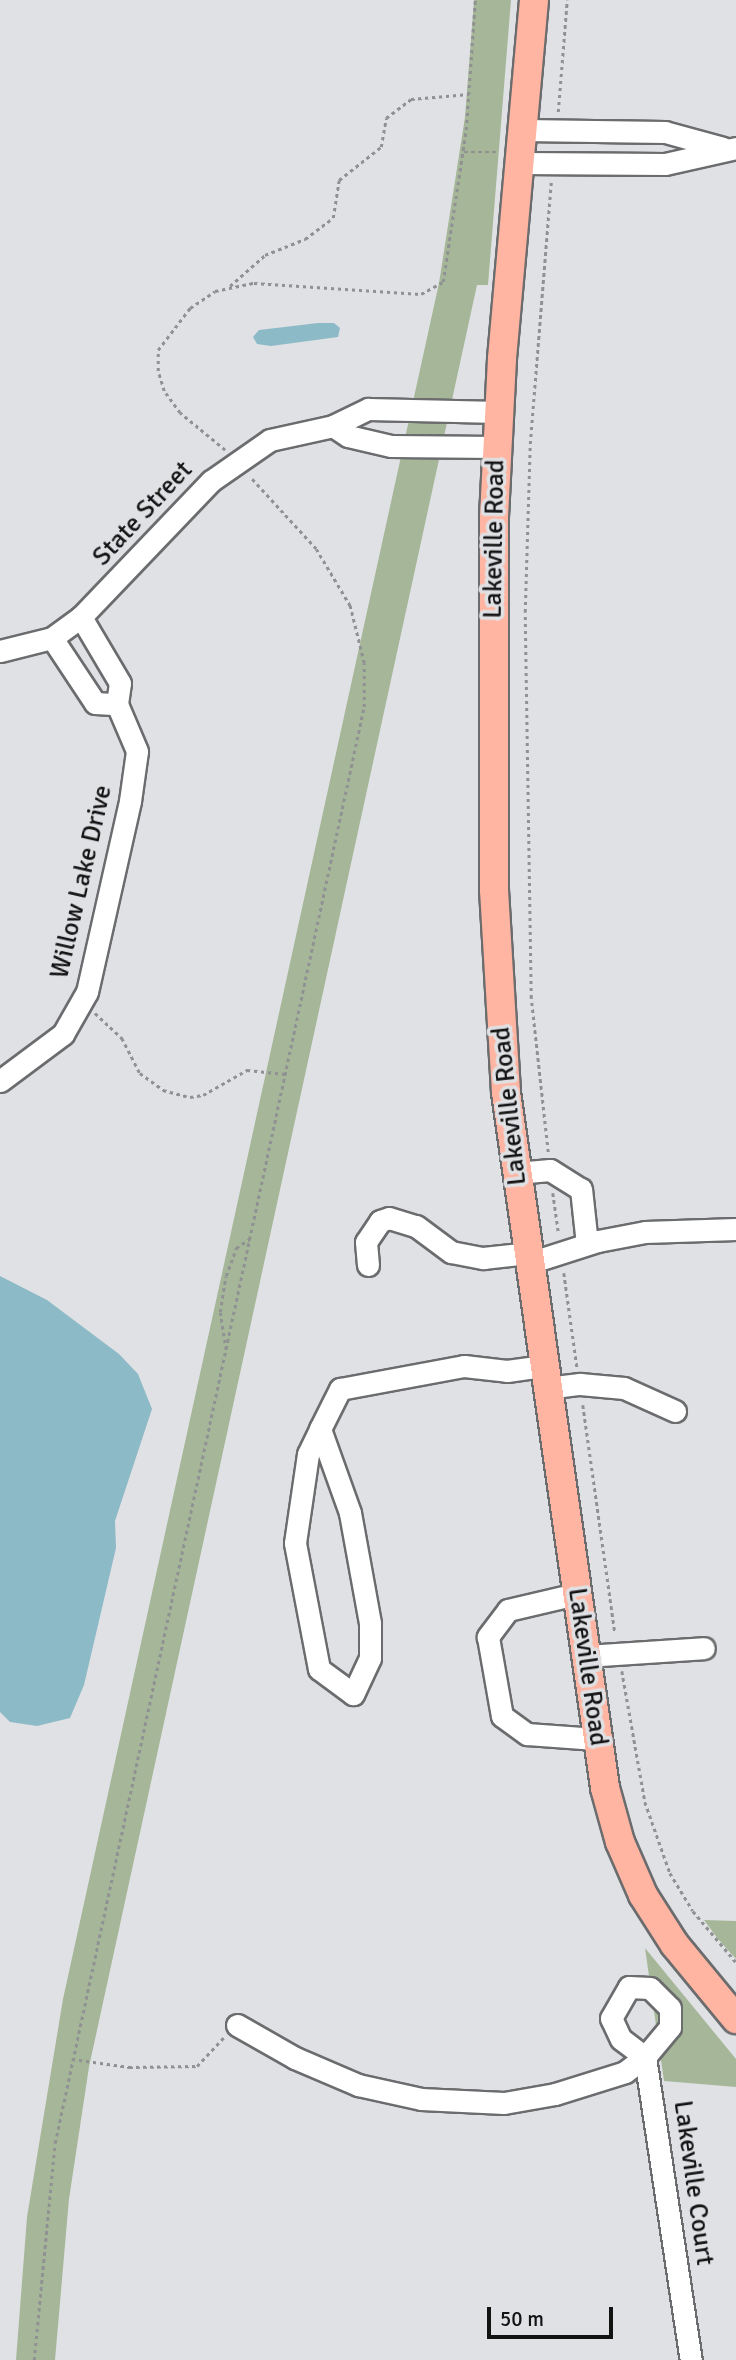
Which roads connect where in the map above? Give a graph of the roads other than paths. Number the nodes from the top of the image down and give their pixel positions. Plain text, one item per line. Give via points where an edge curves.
1 (534, 0) edge
2 (522, 148) junction
3 (731, 148) edge
4 (499, 412) junction
5 (333, 426) junction
6 (497, 447) junction
7 (81, 617) junction
8 (52, 638) junction
9 (0, 651) edge
10 (117, 704) junction
11 (0, 1082) edge
12 (516, 1172) junction
13 (736, 1229) edge
14 (587, 1244) junction
15 (528, 1258) junction
16 (368, 1265) dead end
17 (545, 1377) junction
18 (675, 1411) dead end
19 (320, 1430) junction
20 (576, 1594) junction
21 (704, 1648) dead end
22 (585, 1656) junction
23 (596, 1739) junction
24 (736, 2018) edge
25 (236, 2025) road end
26 (691, 2360) edge

1 - 2 main road, Lakeville Road
2 - 3 street via 555,164 665,164
2 - 3 street via 557,131 666,132
2 - 4 main road, Lakeville Road
4 - 5 street, State Street via 368,409
4 - 6 main road, Lakeville Road
5 - 6 street via 348,436 391,446
5 - 7 street, State Street via 270,440 236,461 211,481
6 - 12 main road, Lakeville Road via 495,927
7 - 8 street, State Street
7 - 10 street, Willow Lake Drive via 120,683
8 - 9 street, State Street
8 - 10 street via 94,703
10 - 11 street, Willow Lake Drive via 137,751 109,908 80,1004 63,1034
12 - 14 street via 550,1170 581,1189
12 - 15 main road, Lakeville Road
13 - 14 street via 645,1232
14 - 15 street
15 - 16 street via 482,1258 451,1252 416,1226 389,1218 380,1222 366,1242
15 - 17 main road, Lakeville Road
17 - 18 street via 624,1388
17 - 19 street via 464,1366 340,1389
17 - 20 main road, Lakeville Road
19 - 19 street via 308,1454 295,1543 319,1669 353,1694 370,1658 370,1623 350,1513
20 - 22 main road, Lakeville Road
20 - 23 street via 508,1610 488,1637 502,1716 527,1734
21 - 22 street
22 - 23 main road, Lakeville Road
23 - 24 main road, Lakeville Road via 611,1814 643,1895 675,1945
25 - 26 street, Lakeville Court via 295,2058 358,2085 449,2102 504,2103 555,2094 625,2072 645,2057

